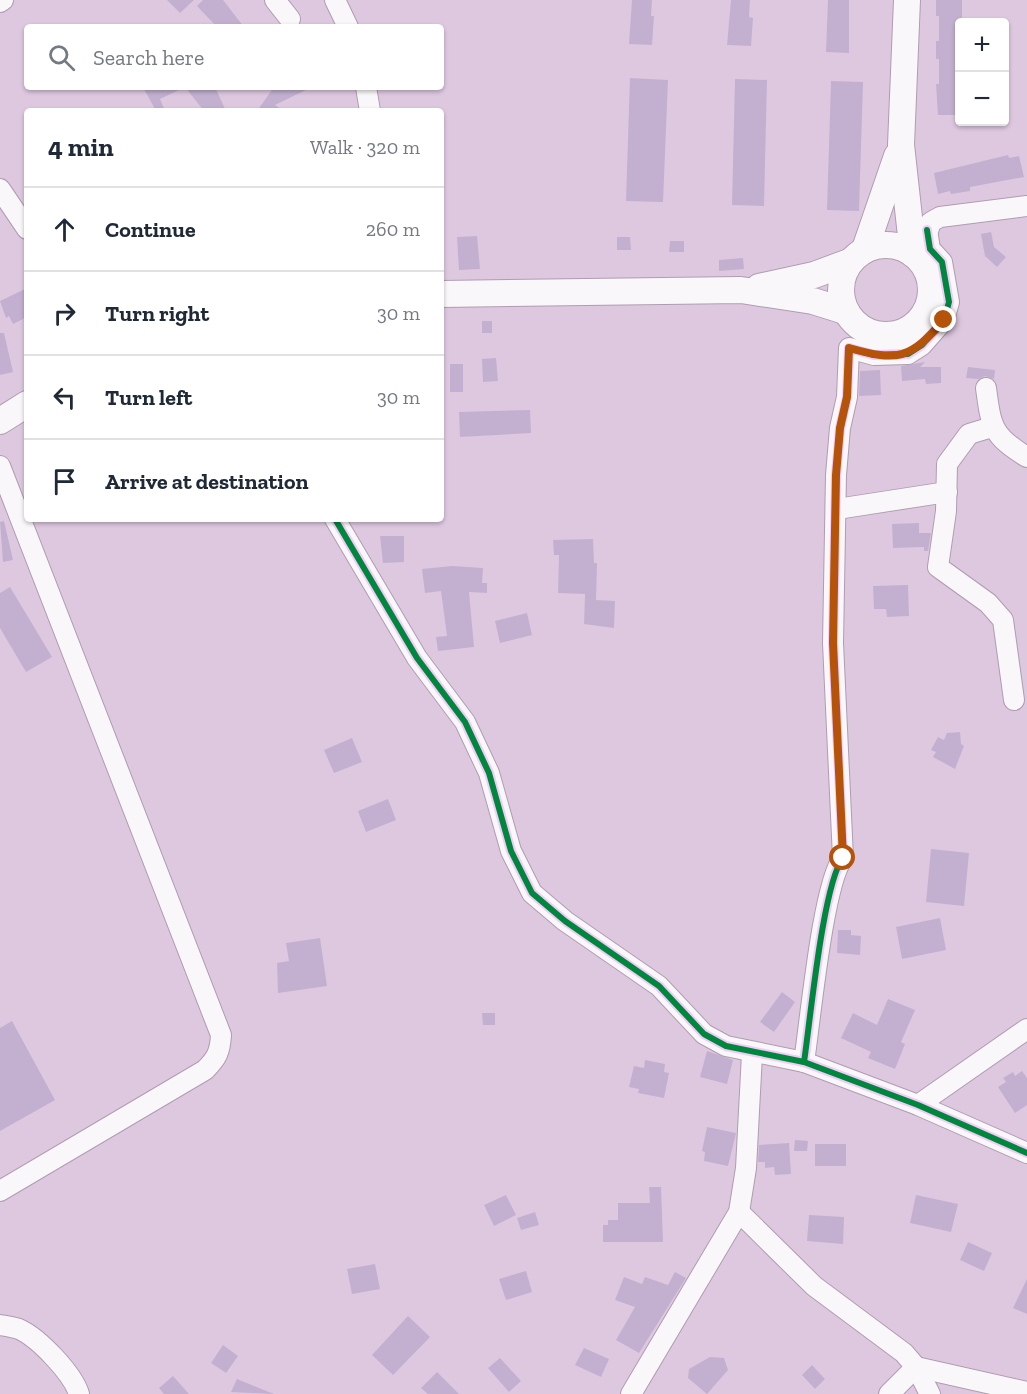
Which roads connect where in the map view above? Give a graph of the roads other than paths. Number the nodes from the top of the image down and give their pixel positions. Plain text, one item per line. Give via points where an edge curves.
1 (275, 0) edge
2 (335, 0) edge
3 (907, 0) edge
4 (290, 19) dead end
5 (347, 24) edge
6 (366, 90) edge
7 (370, 108) edge
8 (901, 145) junction
9 (0, 189) edge
10 (1027, 206) edge
11 (24, 225) edge
12 (927, 230) junction
13 (857, 256) junction
14 (917, 257) junction
15 (741, 290) junction
16 (444, 294) edge
17 (845, 311) junction
18 (986, 388) dead end
19 (24, 406) edge
20 (0, 421) edge
21 (992, 427) junction
22 (1027, 457) edge
23 (0, 466) edge
24 (947, 492) junction
25 (837, 509) junction
26 (337, 522) edge
27 (1027, 674) edge
28 (1027, 683) edge
29 (1014, 700) junction
30 (1027, 1029) edge
31 (752, 1054) junction
32 (804, 1062) junction
33 (918, 1105) junction
34 (1027, 1153) edge
35 (0, 1191) edge
36 (739, 1212) junction
37 (0, 1325) edge
38 (916, 1367) junction
39 (1027, 1392) edge
40 (79, 1394) edge
41 (631, 1394) edge
42 (889, 1394) edge
43 (930, 1394) edge

1 - 4 street
2 - 5 street
3 - 8 main road
6 - 7 street
8 - 13 main road
8 - 14 main road
9 - 11 street
10 - 12 street via 940,217
12 - 14 street
12 - 25 street via 930,249 942,262 949,302 944,320 922,345 908,354 874,355 849,348 847,397 836,475
13 - 14 main road via 884,244 904,248
13 - 15 main road via 814,275
13 - 17 main road via 841,281
14 - 17 main road via 930,279 930,299 922,317 907,330 887,335 867,331
15 - 16 main road
15 - 17 main road via 799,298
18 - 21 street
19 - 20 main road
21 - 22 street via 1009,446
21 - 24 street via 969,434 959,446 947,464
23 - 35 street via 221,1035 216,1059 205,1070
24 - 25 street
24 - 29 street via 938,567 988,603 1003,620
25 - 32 street via 833,643 843,858 836,867 832,885
26 - 31 street via 417,658 465,722 489,773 511,851 532,893 659,986 704,1034
27 - 29 street
28 - 29 street
30 - 33 street
31 - 32 street
31 - 36 street via 746,1168
32 - 33 street
33 - 34 street
36 - 38 street via 814,1286 904,1353
36 - 41 street
37 - 40 street via 19,1329 37,1341 56,1360
38 - 39 street
38 - 42 street
38 - 43 street

